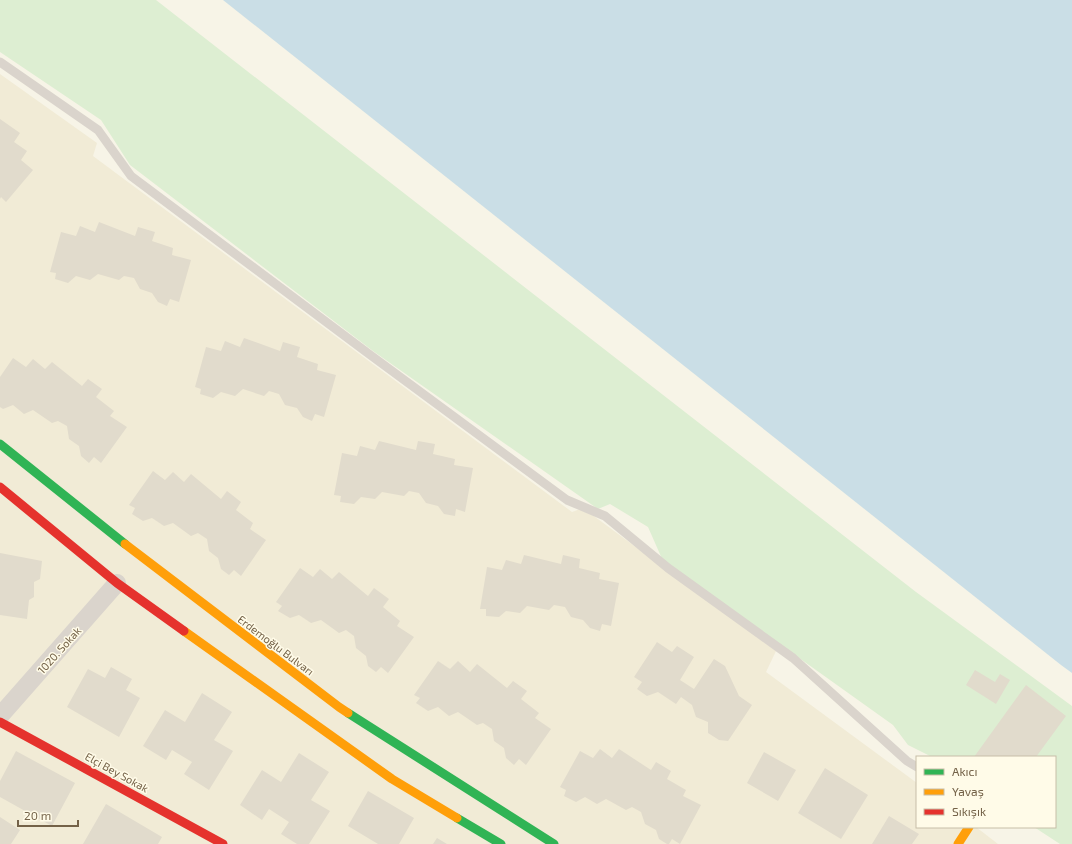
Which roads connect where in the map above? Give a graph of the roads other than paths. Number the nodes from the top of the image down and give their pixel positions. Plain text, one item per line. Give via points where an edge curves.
1 (0, 62) edge
2 (0, 444) edge
3 (0, 487) edge
4 (117, 583) junction
5 (0, 716) edge
6 (0, 722) edge
7 (916, 766) edge
8 (968, 828) edge
9 (198, 838) edge
10 (223, 844) edge
11 (501, 844) edge
12 (554, 844) edge
13 (958, 844) edge

1 - 7 lane via 98,130 131,176 567,500 605,516 668,568 793,658
2 - 12 main road, Erdemoğlu Bulvarı via 143,558 339,707
3 - 4 main road
4 - 5 street, 1020. Sokak
4 - 11 main road via 392,779
6 - 9 main road, Elçi Bey Sokak
8 - 13 main road
9 - 10 main road, Elçi Bey Sokak

